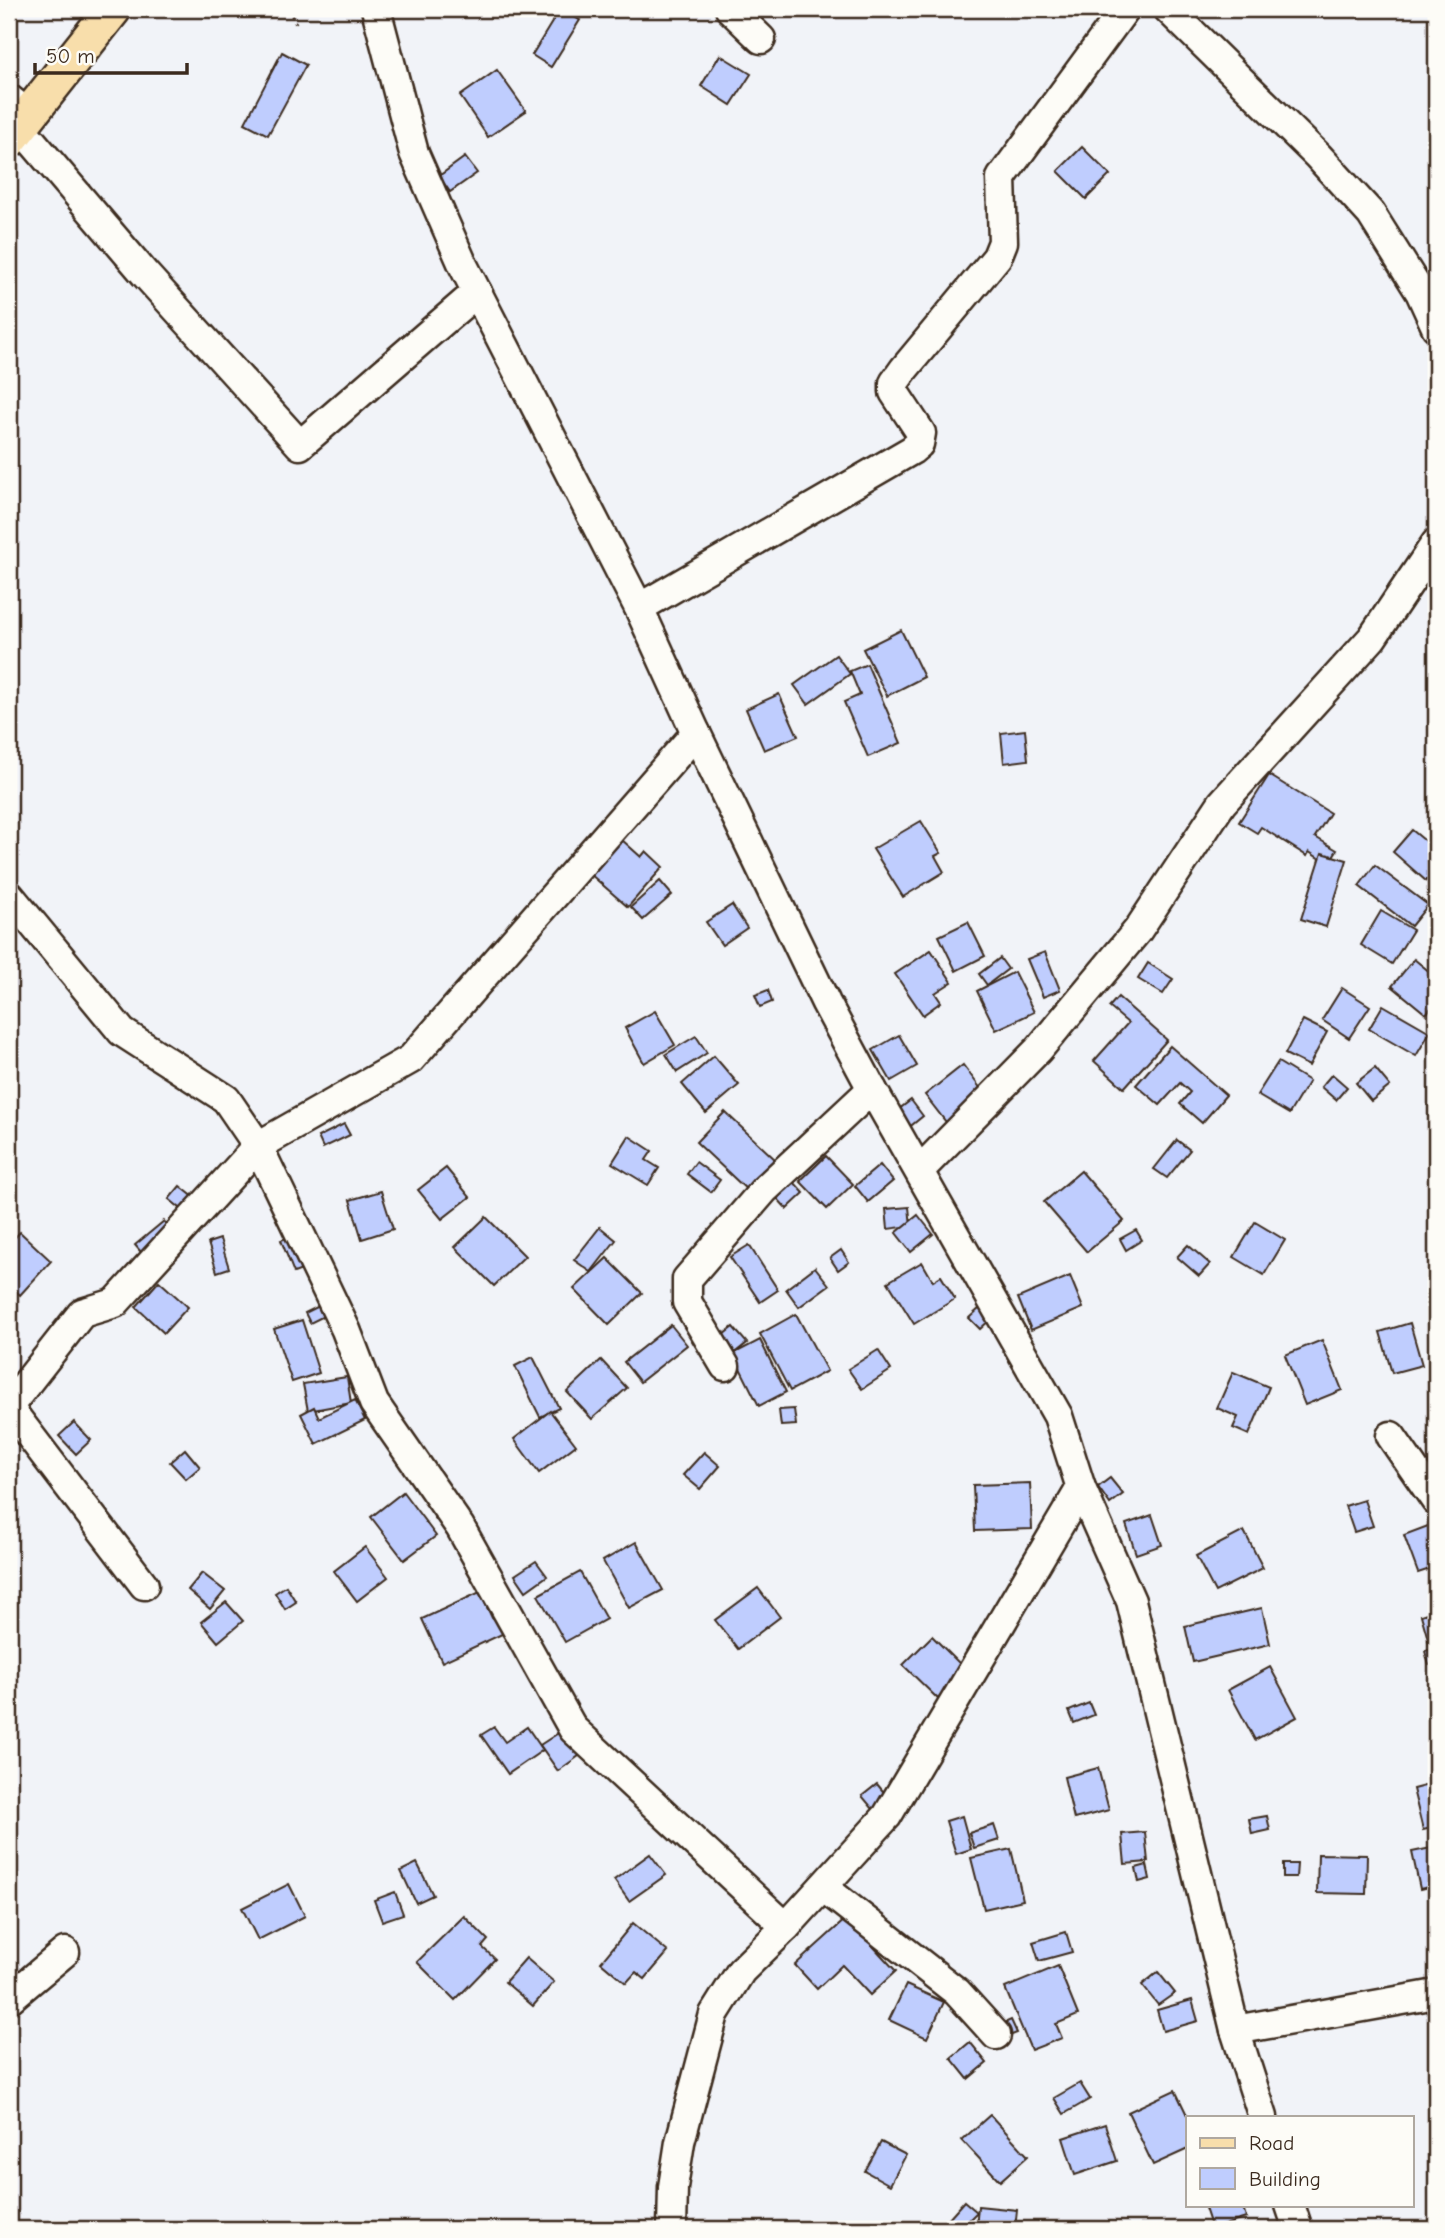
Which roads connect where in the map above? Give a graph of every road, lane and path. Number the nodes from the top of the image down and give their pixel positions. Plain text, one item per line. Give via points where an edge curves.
1 (113, 9) edge
2 (289, 9) edge
3 (376, 9) edge
4 (730, 9) edge
5 (1125, 9) edge
6 (1168, 9) edge
7 (296, 24) dead end
8 (761, 39) dead end
9 (16, 120) edge
10 (477, 292) junction
11 (1436, 327) edge
12 (1436, 543) edge
13 (639, 608) junction
14 (696, 733) junction
15 (9, 895) edge
16 (872, 1088) junction
17 (258, 1146) junction
18 (920, 1170) junction
19 (725, 1366) dead end
20 (9, 1407) edge
21 (1391, 1436) dead end
22 (1081, 1488) junction
23 (1436, 1501) edge
24 (144, 1586) dead end
25 (822, 1887) junction
26 (786, 1927) junction
27 (65, 1952) dead end
28 (1436, 1994) edge
29 (9, 2000) edge
30 (1235, 2030) junction
31 (996, 2035) dead end
32 (1263, 2116) edge
33 (1290, 2206) edge
34 (672, 2229) edge
35 (1298, 2229) edge

1 - 9 main road
2 - 7 path
3 - 10 street via 414,153
4 - 8 street
5 - 13 street via 1001,178 1003,242 997,257 894,383 894,392 921,433 919,444
6 - 11 street via 1371,214 1420,292
9 - 10 street via 145,274 300,444
10 - 13 street
12 - 18 street via 1372,638 1223,803 1138,930 1038,1050
13 - 14 street
14 - 16 street via 825,1003
14 - 17 street via 411,1059
15 - 17 street via 122,1032 226,1099
16 - 18 street
16 - 19 street via 764,1190 687,1279 687,1302
17 - 20 street via 115,1303 82,1313
17 - 26 street via 346,1330 374,1404 460,1527 573,1729
18 - 22 street via 1058,1416
20 - 24 street
21 - 23 street
22 - 25 street via 887,1816
22 - 30 street via 1131,1601
25 - 26 street
25 - 31 street via 957,1992
26 - 34 street via 741,1971 714,2014 680,2143
27 - 29 street
28 - 30 street
30 - 32 street
33 - 35 street

